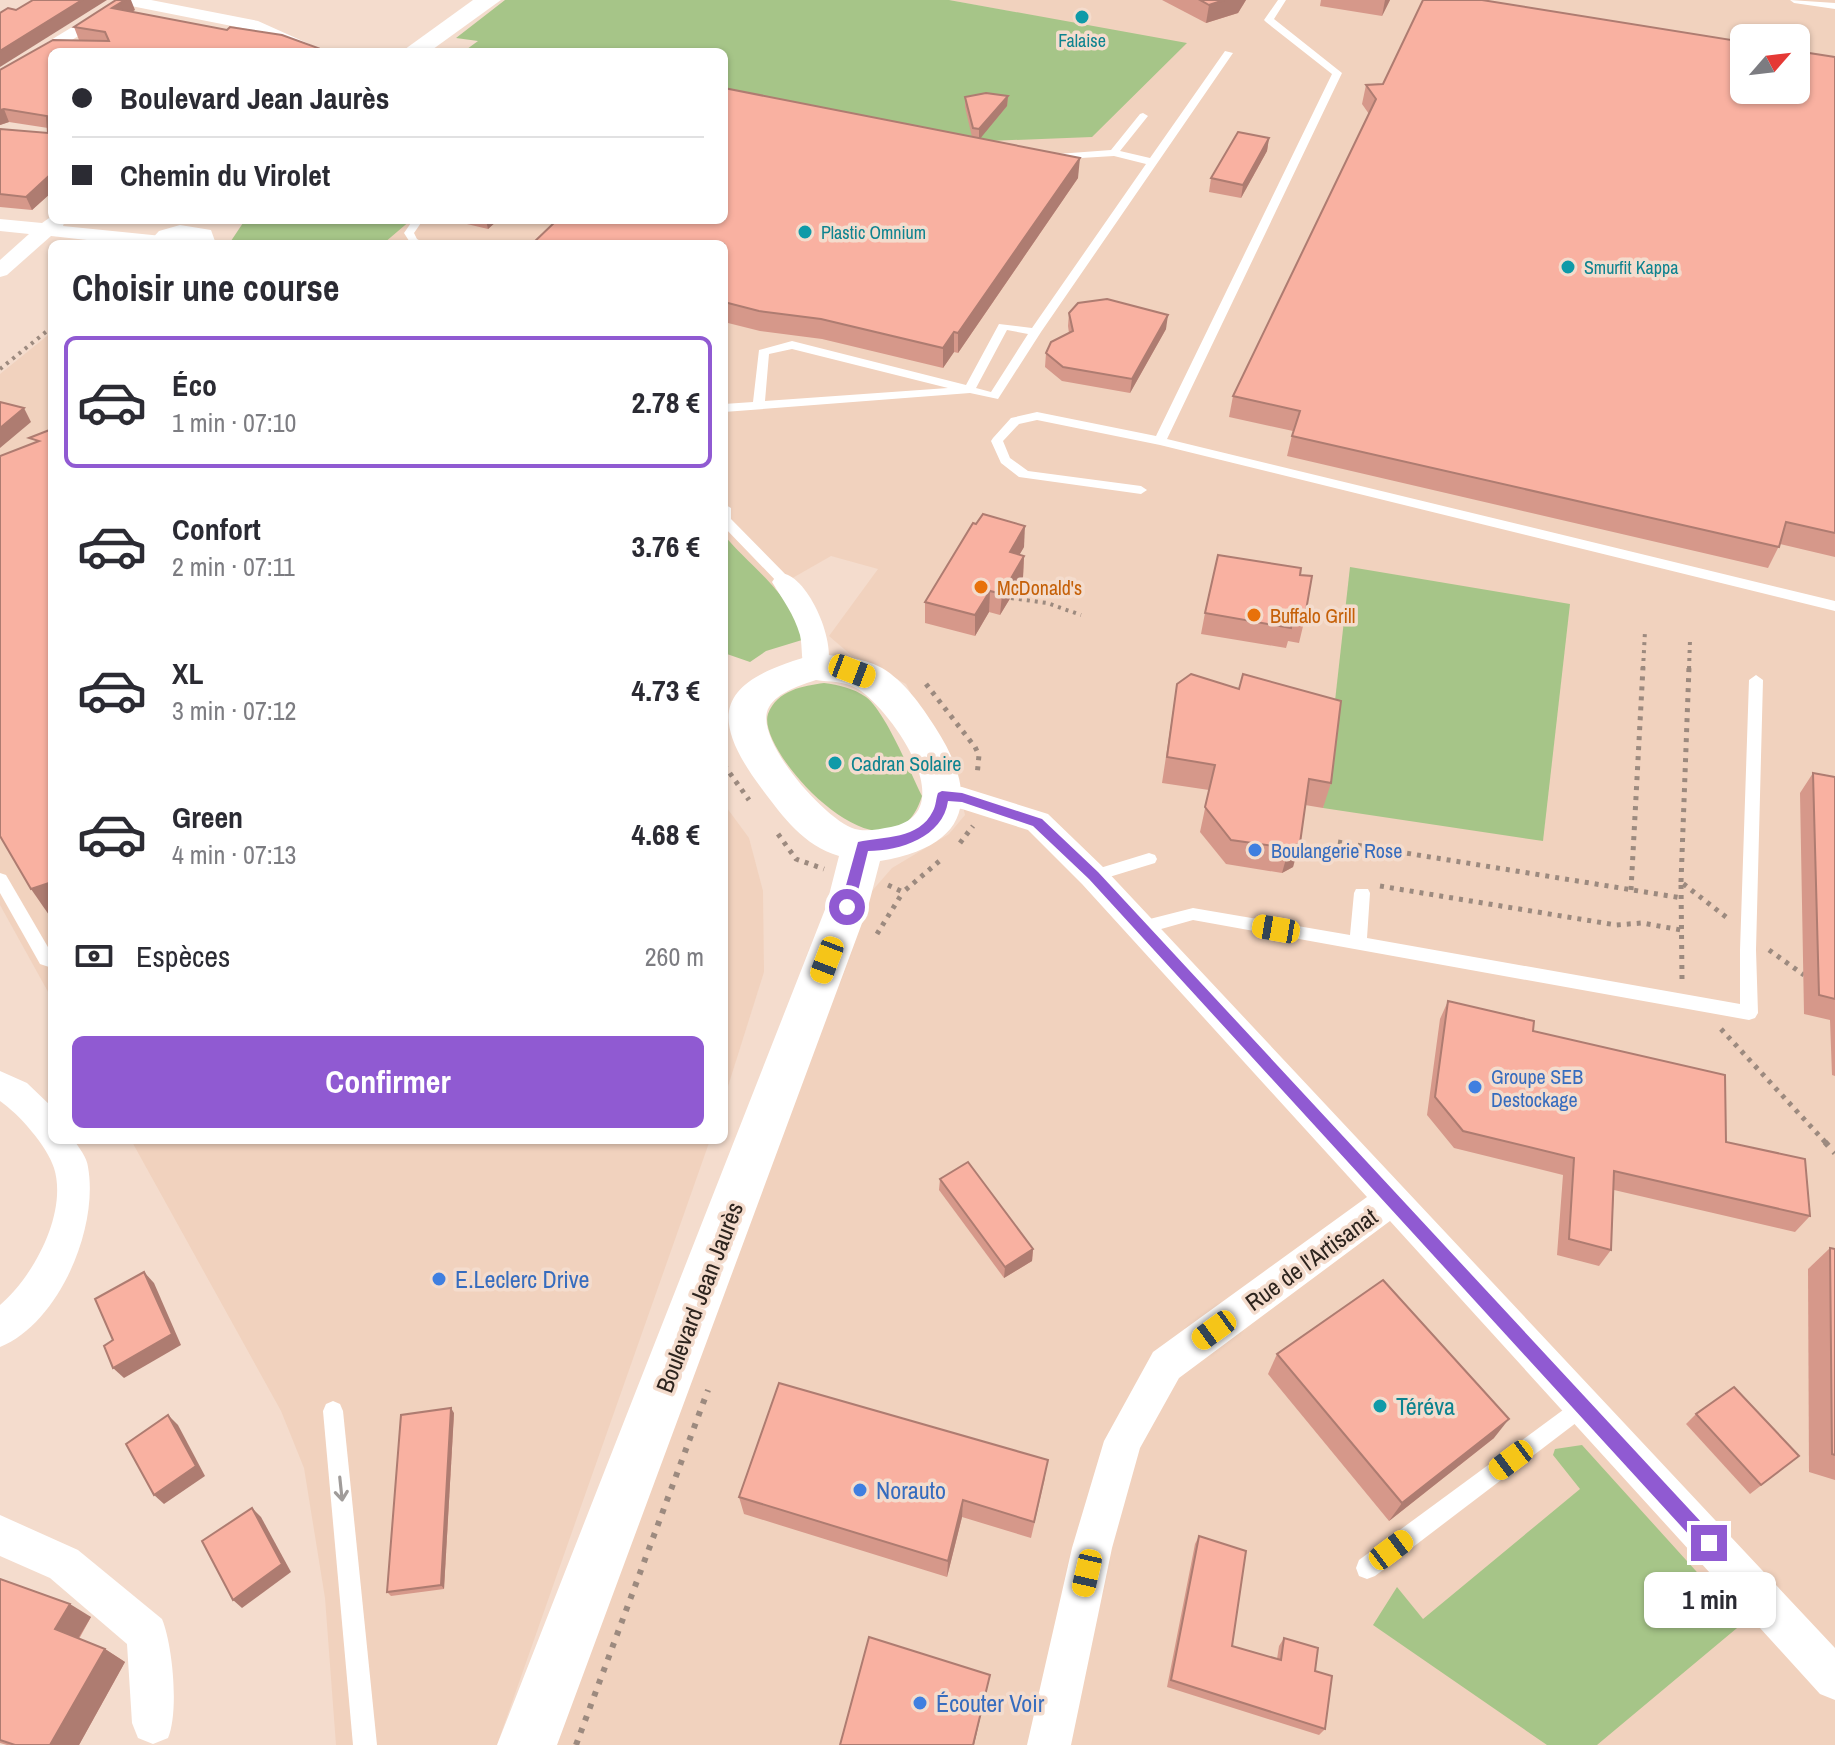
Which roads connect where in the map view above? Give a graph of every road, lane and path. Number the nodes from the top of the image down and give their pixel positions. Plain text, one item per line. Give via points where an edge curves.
1 (125, 0) edge
2 (489, 0) edge
3 (1282, 0) edge
4 (1794, 0) edge
5 (1835, 6) edge
6 (461, 21) junction
7 (54, 44) junction
8 (78, 48) edge
9 (308, 48) edge
10 (419, 48) edge
11 (433, 48) edge
12 (1228, 53) dead end
13 (0, 79) edge
14 (1143, 116) dead end
15 (1114, 153) junction
16 (1038, 158) edge
17 (1153, 162) junction
18 (0, 225) edge
19 (52, 225) edge
20 (199, 232) edge
21 (144, 240) edge
22 (167, 240) edge
23 (0, 271) edge
24 (48, 330) edge
25 (1035, 332) junction
26 (0, 369) edge
27 (969, 390) junction
28 (759, 406) junction
29 (728, 407) edge
30 (1160, 441) junction
31 (1141, 490) dead end
32 (728, 523) edge
33 (785, 582) joint
34 (1011, 598) edge
35 (1835, 606) edge
36 (1081, 615) dead end
37 (1645, 631) dead end
38 (1690, 640) dead end
39 (816, 667) junction
40 (1756, 680) dead end
41 (740, 689) edge
42 (938, 697) dead end
43 (728, 771) edge
44 (959, 787) junction
45 (746, 797) dead end
46 (973, 825) dead end
47 (776, 829) dead end
48 (1338, 842) dead end
49 (957, 845) dead end
50 (947, 854) dead end
51 (1149, 859) dead end
52 (855, 865) junction
53 (1093, 876) junction
54 (0, 879) edge
55 (1681, 882) dead end
56 (1370, 889) joint
57 (1631, 890) junction
58 (1682, 898) dead end
59 (1140, 928) junction
60 (1682, 930) dead end
61 (1358, 944) junction
62 (48, 960) edge
63 (0, 1085) edge
64 (48, 1128) edge
65 (58, 1144) edge
66 (1391, 1200) junction
67 (0, 1329) edge
68 (1582, 1406) junction
69 (333, 1411) dead end
70 (0, 1535) edge
71 (1367, 1568) dead end
72 (1835, 1679) edge
73 (153, 1723) dead end
74 (365, 1745) edge
75 (527, 1745) edge
76 (1049, 1745) edge

1 - 7 street
1 - 9 street via 252,25
2 - 6 main road
3 - 30 lane via 1269,20 1337,73
4 - 5 lane
6 - 10 main road
6 - 11 main road
7 - 8 street
7 - 13 street
12 - 17 lane
14 - 15 lane
15 - 16 lane
15 - 17 lane
17 - 25 lane
18 - 19 street
19 - 21 street
19 - 23 street
20 - 22 main road via 178,233
24 - 26 path
25 - 27 lane via 994,396
25 - 27 lane via 1003,326
27 - 28 lane
27 - 28 lane via 792,345 763,352
28 - 29 lane
30 - 31 lane via 1037,416 1015,421 997,441 1005,460 1024,474
30 - 35 lane
32 - 33 lane
33 - 39 street via 800,599 816,645
34 - 36 path
37 - 57 path
38 - 55 path
39 - 41 main road
39 - 44 main road via 852,671 888,691 943,784
40 - 61 lane via 1749,1013
41 - 52 main road via 749,708 747,732 772,773 816,826 846,843
42 - 44 path via 979,755
43 - 45 path
44 - 52 main road via 930,824 909,839 881,846
44 - 53 street via 962,798 1038,822
46 - 49 path
47 - 52 path via 793,859 805,866
48 - 57 path
50 - 52 path via 903,892
51 - 53 lane
52 - 75 main road, Boulevard Jean Jaurès via 842,922
53 - 59 street
54 - 62 lane
56 - 60 path
56 - 61 lane
57 - 58 path
59 - 61 lane via 1193,914
59 - 66 street
63 - 64 street
65 - 67 street via 71,1165 73,1206 61,1252 31,1302
66 - 68 street
66 - 76 street, Rue de l'Artisanat via 1166,1365 1123,1441 1092,1548
68 - 71 lane
68 - 72 street
69 -> 74 lane
70 - 73 street via 64,1564 147,1634

